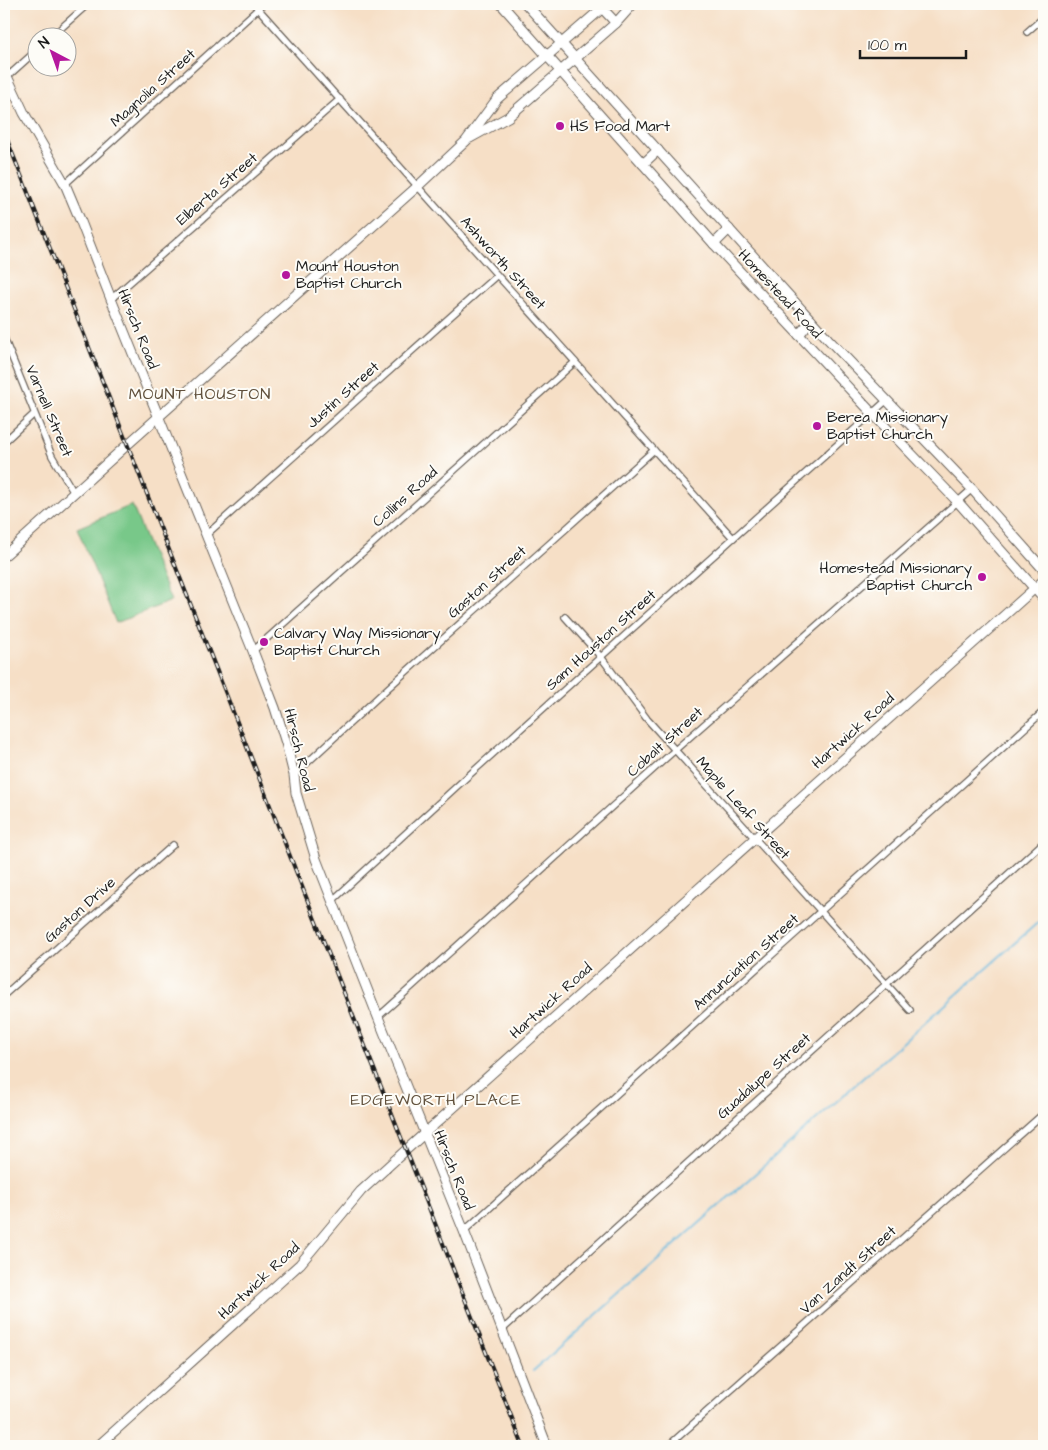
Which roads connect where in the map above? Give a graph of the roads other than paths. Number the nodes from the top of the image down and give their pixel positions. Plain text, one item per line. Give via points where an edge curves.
1 (88, 4) edge
2 (501, 4) edge
3 (526, 4) edge
4 (633, 4) edge
5 (256, 6) edge
6 (604, 6) edge
7 (1044, 17) edge
8 (616, 23) junction
9 (61, 28) edge
10 (1027, 32) dead end
11 (561, 43) junction
12 (547, 55) junction
13 (28, 57) edge
14 (575, 59) junction
15 (560, 72) junction
16 (5, 74) edge
17 (340, 99) junction
18 (466, 141) junction
19 (658, 150) junction
20 (643, 164) junction
21 (64, 184) junction
22 (418, 186) junction
23 (729, 229) junction
24 (714, 244) junction
25 (497, 275) junction
26 (110, 299) junction
27 (811, 320) junction
28 (799, 335) junction
29 (4, 338) edge
30 (576, 362) junction
31 (887, 400) junction
32 (34, 414) junction
33 (873, 414) junction
34 (158, 417) junction
35 (4, 442) edge
36 (654, 450) junction
37 (972, 489) junction
38 (74, 493) junction
39 (958, 502) junction
40 (206, 535) junction
41 (733, 538) junction
42 (4, 556) edge
43 (1044, 570) edge
44 (1044, 580) edge
45 (1035, 589) junction
46 (1044, 599) edge
47 (565, 617) dead end
48 (253, 652) junction
49 (600, 657) junction
50 (1044, 711) edge
51 (675, 750) junction
52 (294, 775) junction
53 (754, 838) junction
54 (1044, 842) edge
55 (173, 845) dead end
56 (333, 900) junction
57 (820, 912) junction
58 (886, 984) junction
59 (4, 995) edge
60 (910, 1010) dead end
61 (378, 1017) junction
62 (1044, 1113) edge
63 (424, 1133) junction
64 (464, 1231) junction
65 (502, 1330) junction
66 (1044, 1443) edge
67 (98, 1446) edge
68 (547, 1446) edge
69 (668, 1446) edge
70 (1040, 1446) edge

1 - 9 street
2 - 12 main road, Homestead Road
3 - 11 main road, Homestead Road
4 - 8 main road
5 - 17 street, Ashworth Street
5 - 21 street, Magnolia Street
6 - 8 main road
6 - 11 main road
7 - 10 street
8 - 14 main road
11 - 12 main road
11 - 14 main road, Homestead Road
12 - 15 main road, Homestead Road
12 - 18 main road via 496,99
13 - 16 street
14 - 15 main road
14 - 19 main road, Homestead Road
15 - 18 main road via 508,117
15 - 20 main road, Homestead Road
16 - 21 main road, Hirsch Road
17 - 22 street, Ashworth Street
17 - 26 street, Elberta Street
18 - 22 main road
19 - 20 main road
19 - 23 main road, Homestead Road
20 - 24 main road, Homestead Road
21 - 26 main road, Hirsch Road
22 - 25 street, Ashworth Street
22 - 34 main road
23 - 24 main road
23 - 27 main road, Homestead Road
24 - 28 main road, Homestead Road
25 - 30 street, Ashworth Street
25 - 40 street, Justin Street
26 - 34 main road, Hirsch Road
27 - 28 main road
27 - 31 main road, Homestead Road
28 - 33 main road, Homestead Road
29 - 32 street, Varnell Street
30 - 36 street, Ashworth Street
30 - 48 street, Collins Road
31 - 33 street, Sam Houston Street
31 - 37 main road, Homestead Road
32 - 35 street
32 - 38 street, Varnell Street via 52,456
33 - 39 main road, Homestead Road
33 - 41 street, Sam Houston Street
34 - 38 main road
34 - 40 main road, Hirsch Road
36 - 41 street, Ashworth Street
36 - 52 street, Gaston Street
37 - 39 street, Cobalt Street
37 - 43 main road, Homestead Road
38 - 42 main road
39 - 45 main road, Homestead Road
39 - 51 street, Cobalt Street
40 - 48 main road, Hirsch Road
41 - 49 street, Sam Houston Street
44 - 45 main road, Hartwick Road
45 - 46 main road, Homestead Road
45 - 53 main road, Hartwick Road
47 - 49 street, Maple Leaf Street
48 - 52 main road, Hirsch Road via 278,718
49 - 51 street, Maple Leaf Street
49 - 56 street, Sam Houston Street
50 - 57 street, Annunciation Street
51 - 53 street, Maple Leaf Street
51 - 61 street, Cobalt Street
52 - 56 main road, Hirsch Road via 304,822
53 - 57 street, Maple Leaf Street
53 - 63 main road, Hartwick Road
54 - 58 street, Guadalupe Street
55 - 59 street, Gaston Drive
56 - 61 main road, Hirsch Road
57 - 58 street, Maple Leaf Street
57 - 64 street, Annunciation Street
58 - 60 street, Maple Leaf Street
58 - 65 street, Guadalupe Street
61 - 63 main road, Hirsch Road
62 - 69 street, Van Zandt Street
63 - 64 main road, Hirsch Road
63 - 67 main road, Hartwick Road via 361,1191 300,1264
64 - 65 main road, Hirsch Road
65 - 68 main road, Hirsch Road
66 - 70 main road

